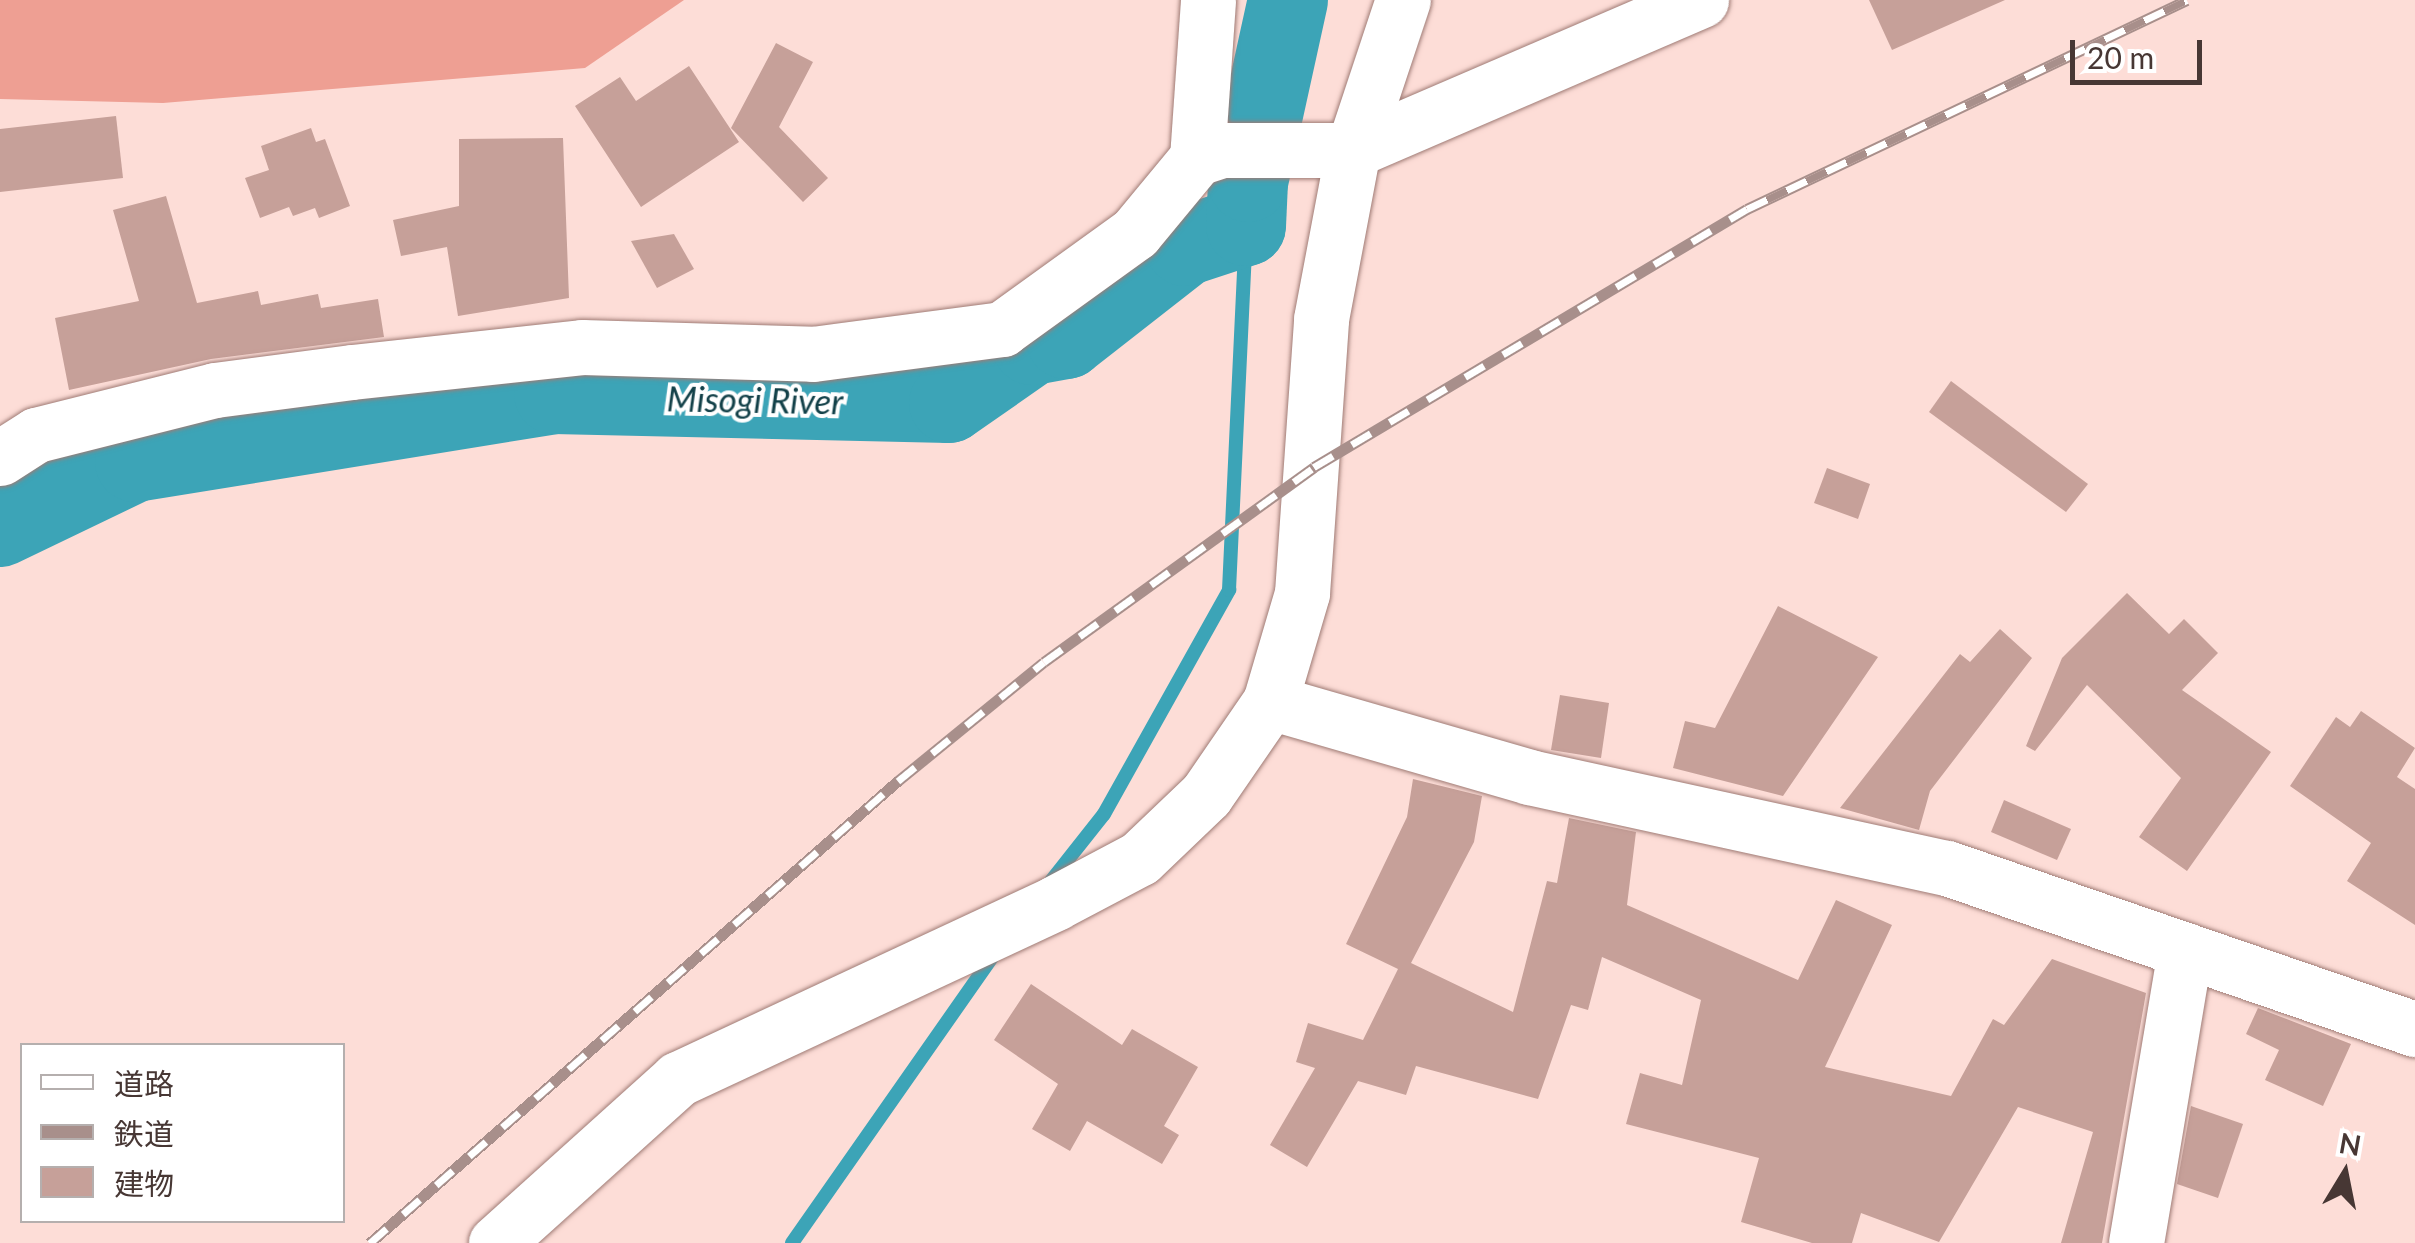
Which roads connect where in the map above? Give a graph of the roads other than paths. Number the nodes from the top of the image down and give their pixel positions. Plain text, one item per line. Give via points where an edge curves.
1 (1208, 0) edge
2 (1402, 0) edge
3 (1701, 0) edge
4 (1353, 150) junction
5 (1208, 156) junction
6 (0, 458) edge
7 (1270, 702) junction
8 (2185, 950) junction
9 (2415, 1030) edge
10 (496, 1243) edge
11 (2136, 1243) edge

1 - 5 street
2 - 4 street
3 - 4 street
4 - 5 street
4 - 7 street via 1321,319 1302,593
5 - 6 street via 1135,233 1002,329 813,354 582,347 254,385 36,436
7 - 8 street via 1529,777 1947,868
7 - 10 street via 1206,795 1140,858 678,1079
8 - 9 street
8 - 11 street

